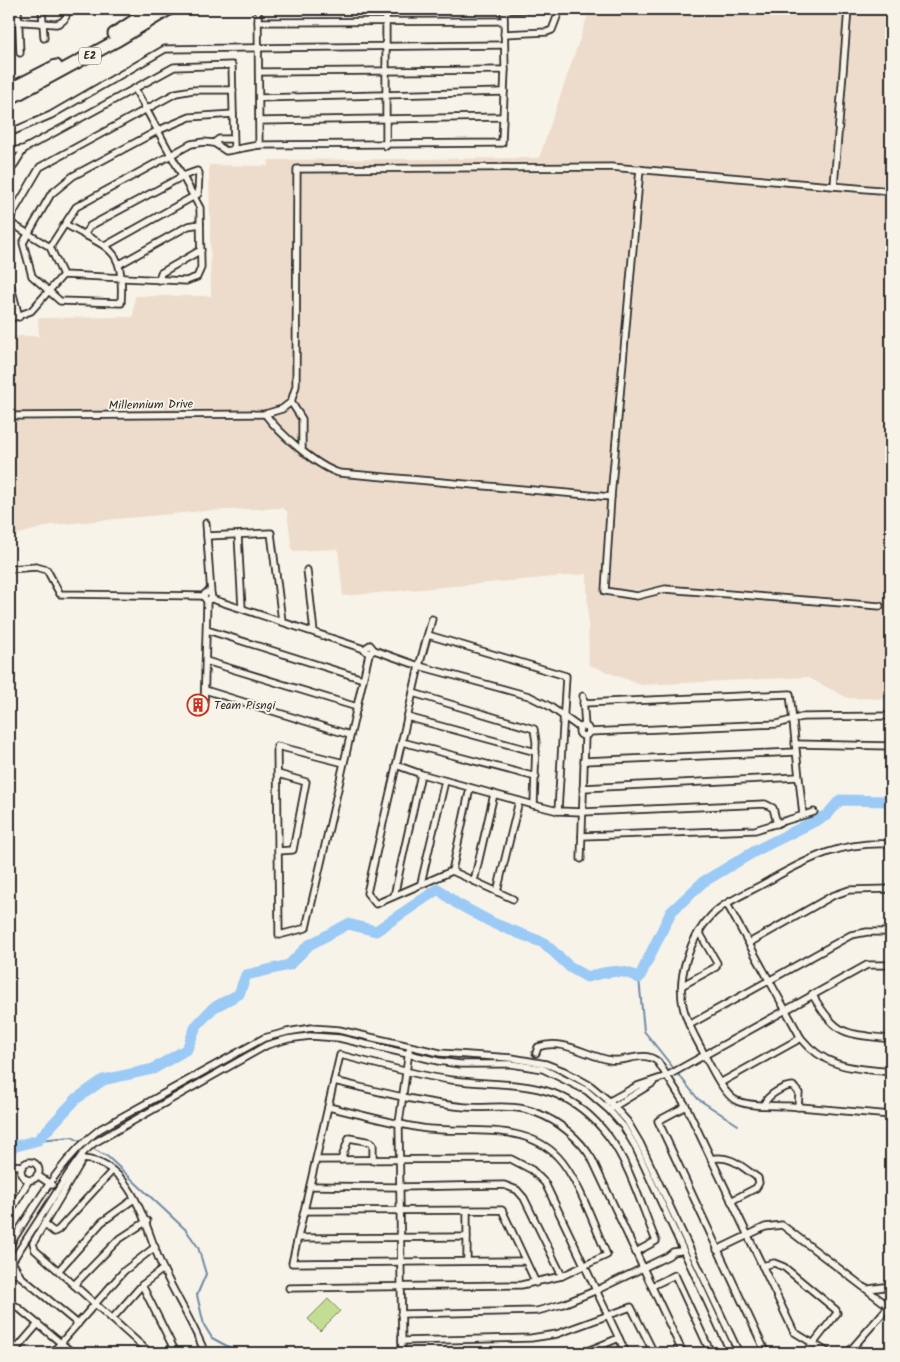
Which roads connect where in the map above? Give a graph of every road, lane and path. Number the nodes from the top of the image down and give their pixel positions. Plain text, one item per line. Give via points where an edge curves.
1 (18, 9) edge
2 (42, 9) edge
3 (67, 9) edge
4 (152, 9) edge
5 (169, 9) edge
6 (258, 9) edge
7 (386, 9) edge
8 (504, 9) edge
9 (559, 9) edge
10 (848, 9) edge
11 (9, 20) edge
12 (19, 21) junction
13 (504, 21) junction
14 (258, 22) junction
15 (386, 22) junction
16 (43, 23) junction
17 (504, 34) junction
18 (44, 38) dead end
19 (504, 45) junction
20 (387, 46) junction
21 (259, 48) junction
22 (20, 53) dead end
23 (505, 70) junction
24 (386, 71) junction
25 (259, 72) junction
26 (135, 89) junction
27 (9, 90) edge
28 (232, 90) junction
29 (504, 92) junction
30 (387, 94) junction
31 (259, 98) junction
32 (9, 99) edge
33 (147, 109) junction
34 (233, 114) junction
35 (503, 116) junction
36 (386, 118) junction
37 (259, 121) junction
38 (159, 130) junction
39 (9, 134) edge
40 (233, 139) junction
41 (214, 143) junction
42 (259, 146) junction
43 (386, 146) junction
44 (24, 149) junction
45 (234, 149) junction
46 (9, 151) edge
47 (171, 154) junction
48 (640, 169) junction
49 (9, 173) edge
50 (183, 176) junction
51 (834, 186) junction
52 (891, 191) edge
53 (194, 195) junction
54 (9, 221) edge
55 (65, 224) junction
56 (200, 224) junction
57 (29, 234) junction
58 (84, 235) junction
59 (105, 246) junction
60 (50, 247) junction
61 (201, 250) junction
62 (120, 264) junction
63 (63, 275) junction
64 (123, 278) junction
65 (9, 279) edge
66 (159, 280) junction
67 (49, 292) junction
68 (19, 317) junction
69 (9, 319) edge
70 (291, 402) junction
71 (265, 414) junction
72 (9, 416) edge
73 (302, 449) junction
74 (611, 497) junction
75 (206, 523) dead end
76 (238, 535) junction
77 (207, 536) junction
78 (9, 569) edge
79 (307, 570) dead end
80 (210, 598) junction
81 (880, 606) dead end
82 (242, 608) junction
83 (432, 619) dead end
84 (282, 621) junction
85 (206, 630) junction
86 (314, 632) junction
87 (428, 635) junction
88 (371, 652) junction
89 (206, 661) junction
90 (419, 666) junction
91 (363, 679) junction
92 (205, 690) junction
93 (413, 693) junction
94 (583, 696) dead end
95 (583, 703) junction
96 (357, 707) junction
97 (204, 710) dead end
98 (564, 716) junction
99 (891, 716) edge
100 (407, 717) junction
101 (792, 720) junction
102 (583, 727) junction
103 (587, 734) junction
104 (350, 735) junction
105 (402, 742) junction
106 (795, 744) junction
107 (891, 746) edge
108 (536, 752) junction
109 (796, 752) junction
110 (584, 761) junction
111 (344, 763) junction
112 (396, 765) junction
113 (278, 774) junction
114 (421, 774) junction
115 (536, 777) junction
116 (798, 777) junction
117 (445, 781) junction
118 (470, 788) junction
119 (584, 788) junction
120 (494, 794) junction
121 (519, 801) junction
122 (534, 805) junction
123 (558, 811) junction
124 (583, 812) junction
125 (814, 812) dead end
126 (803, 815) junction
127 (777, 824) junction
128 (582, 836) junction
129 (891, 844) edge
130 (278, 852) junction
131 (581, 859) dead end
132 (452, 870) junction
133 (474, 881) junction
134 (421, 883) junction
135 (891, 889) edge
136 (497, 892) junction
137 (394, 896) junction
138 (513, 899) dead end
139 (727, 904) junction
140 (699, 932) junction
141 (891, 932) edge
142 (749, 942) junction
143 (891, 965) edge
144 (770, 981) junction
145 (683, 985) junction
146 (812, 994) junction
147 (786, 1008) junction
148 (689, 1025) junction
149 (801, 1038) junction
150 (891, 1039) edge
151 (410, 1047) junction
152 (536, 1053) dead end
153 (409, 1055) junction
154 (704, 1055) junction
155 (406, 1071) junction
156 (891, 1072) edge
157 (667, 1076) junction
158 (334, 1081) junction
159 (654, 1082) junction
160 (720, 1083) junction
161 (630, 1089) junction
162 (634, 1096) junction
163 (402, 1097) junction
164 (607, 1103) junction
165 (764, 1104) junction
166 (686, 1106) junction
167 (328, 1107) junction
168 (798, 1107) junction
169 (612, 1108) junction
170 (891, 1115) edge
171 (399, 1123) junction
172 (711, 1159) junction
173 (316, 1160) junction
174 (341, 1160) junction
175 (373, 1160) junction
176 (399, 1161) junction
177 (9, 1165) edge
178 (23, 1166) junction
179 (112, 1171) junction
180 (37, 1175) junction
181 (29, 1180) junction
182 (51, 1184) junction
183 (310, 1186) junction
184 (59, 1188) junction
185 (399, 1188) junction
186 (134, 1199) junction
187 (731, 1201) junction
188 (305, 1210) junction
189 (467, 1211) junction
190 (400, 1212) junction
191 (9, 1214) edge
192 (147, 1221) junction
193 (44, 1224) junction
194 (747, 1235) junction
195 (400, 1236) junction
196 (468, 1237) junction
197 (298, 1238) junction
198 (9, 1246) edge
199 (155, 1247) junction
200 (690, 1247) junction
201 (717, 1250) junction
202 (681, 1251) junction
203 (636, 1252) junction
204 (466, 1261) junction
205 (525, 1261) junction
206 (400, 1262) junction
207 (9, 1263) edge
208 (586, 1266) junction
209 (762, 1266) junction
210 (643, 1268) junction
211 (163, 1269) junction
212 (59, 1270) junction
213 (562, 1276) junction
214 (536, 1283) junction
215 (74, 1285) junction
216 (142, 1285) junction
217 (652, 1286) junction
218 (891, 1286) edge
219 (401, 1287) junction
220 (289, 1288) dead end
221 (869, 1289) junction
222 (597, 1290) junction
223 (9, 1305) edge
224 (96, 1305) junction
225 (890, 1307) edge
226 (401, 1314) junction
227 (608, 1315) junction
228 (112, 1318) junction
229 (38, 1324) junction
230 (78, 1324) junction
231 (619, 1338) junction
232 (402, 1341) junction
233 (813, 1342) junction
234 (61, 1343) junction
235 (596, 1351) edge
236 (13, 1353) edge
237 (52, 1353) edge
238 (73, 1353) edge
239 (150, 1353) edge
240 (173, 1353) edge
241 (205, 1353) edge
242 (402, 1353) edge
243 (583, 1353) edge
244 (626, 1353) edge
245 (654, 1353) edge
246 (683, 1353) edge
247 (711, 1353) edge
248 (731, 1353) edge
249 (739, 1353) edge
250 (766, 1353) edge
251 (806, 1353) edge
252 (828, 1353) edge
253 (848, 1353) edge

1 - 12 street
2 - 16 street
3 - 16 street via 61,23
4 - 27 highway, E2 via 109,37
5 - 32 highway, E2
6 - 14 street
7 - 15 street
8 - 9 street
8 - 13 street
9 - 17 street via 552,30
10 - 51 street
11 - 12 street
12 - 16 street
12 - 22 street
13 - 15 street
13 - 17 street
14 - 15 street
14 - 21 street
15 - 20 street
16 - 18 street
17 - 19 street
19 - 20 street
19 - 23 street
20 - 21 street
20 - 24 street
21 - 25 street
21 - 39 street via 165,49 51,115
23 - 24 street
23 - 29 street
24 - 25 street
24 - 30 street
25 - 31 street
26 - 28 street via 174,68 232,65
26 - 33 street
26 - 44 street
28 - 33 street via 176,93
28 - 34 street
29 - 30 street
29 - 35 street
30 - 31 street
30 - 36 street
31 - 37 street
33 - 38 street
33 - 54 street via 40,167
34 - 38 street via 190,117
34 - 40 street
35 - 36 street
35 - 43 street via 502,143
36 - 37 street
36 - 43 street
37 - 42 street
38 - 47 street
38 - 57 street via 73,176 51,194
40 - 41 street via 219,139
40 - 45 street
41 - 45 street via 226,151
41 - 47 street via 191,144
42 - 43 street
42 - 45 street
44 - 46 street
44 - 49 street
47 - 50 street
47 - 55 street via 76,207
48 - 51 street
48 - 70 street via 297,169 296,386
48 - 74 street
50 - 53 street
50 - 53 street via 196,171 199,173 198,194
50 - 58 street via 90,226
51 - 52 street
53 - 56 street via 200,208
53 - 59 street
54 - 57 street
55 - 58 street
55 - 60 street
56 - 61 street
56 - 62 street via 188,226
57 - 60 street
57 - 67 street via 23,243 32,276
58 - 59 street
59 - 62 street
60 - 63 street
61 - 66 street via 161,273
61 - 66 street via 201,268 194,280
62 - 64 street
63 - 64 street
63 - 67 street
64 - 66 street
64 - 67 street via 121,303 60,301
65 - 68 street
67 - 68 street via 31,311
68 - 69 street
70 - 71 street, Millennium Drive via 282,410
70 - 73 street via 302,419
71 - 72 street, Millennium Drive
71 - 73 street
73 - 74 street via 339,473
74 - 81 street via 605,591 637,596 665,589
75 - 77 street
76 - 77 street
76 - 82 street
76 - 84 street via 271,533
77 - 80 street
78 - 80 street via 36,567 47,570 60,594
79 - 86 street
80 - 82 street
80 - 85 street
82 - 84 street
83 - 87 street
84 - 86 street
85 - 89 street
85 - 91 street
86 - 88 street
87 - 90 street
87 - 98 street via 566,676
88 - 90 street
88 - 91 street
89 - 92 street
89 - 96 street
90 - 93 street
90 - 98 street via 529,696
91 - 96 street
92 - 97 street
92 - 104 street
93 - 100 street
93 - 108 street via 534,729
94 - 95 street
95 - 101 street via 790,694
95 - 102 street
96 - 104 street
98 - 102 street
98 - 123 street
99 - 101 street via 802,717
100 - 105 street
100 - 108 street
101 - 103 street via 777,724
101 - 106 street
102 - 103 street via 580,734
103 - 110 street
104 - 111 street
105 - 112 street
105 - 115 street
106 - 107 street
106 - 109 street
108 - 115 street
109 - 110 street
109 - 116 street
110 - 119 street
111 - 113 street via 277,746
111 - 130 street via 306,928 278,935
112 - 114 street
112 - 137 street via 367,893 376,904
113 - 130 street
113 - 130 street via 306,782 293,850
114 - 117 street
114 - 137 street
115 - 122 street
116 - 119 street
116 - 126 street
117 - 118 street
117 - 134 street
118 - 120 street
118 - 132 street
119 - 124 street
120 - 121 street
120 - 133 street
121 - 122 street
121 - 136 street
122 - 123 street
123 - 124 street
124 - 127 street via 765,804 773,808
124 - 128 street
125 - 126 street
126 - 127 street
127 - 128 street via 755,830
128 - 131 street
129 - 139 street via 872,843 825,852
132 - 133 street
132 - 134 street
133 - 136 street
134 - 137 street
135 - 142 street via 848,890
136 - 138 street
139 - 140 street via 712,915
139 - 142 street
140 - 145 street via 687,958
140 - 145 street via 717,963 716,967
141 - 144 street via 851,935
142 - 144 street
143 - 146 street via 867,965
144 - 147 street
144 - 148 street
145 - 148 street via 683,1006
146 - 147 street
146 - 150 street via 828,1021 838,1028 858,1035
147 - 149 street
147 - 154 street
148 - 154 street
149 - 156 street via 810,1050 831,1063
149 - 160 street
151 - 153 street
151 - 164 street via 546,1064 591,1086
151 - 182 street via 326,1028 264,1038 100,1129 78,1147
152 - 157 street via 538,1047 552,1044 610,1060 645,1056 653,1058
153 - 155 street
153 - 164 street via 460,1064 511,1064 544,1069
153 - 184 street via 324,1036 267,1045 94,1143
154 - 157 street
154 - 160 street
155 - 158 street via 340,1055
155 - 163 street
155 - 203 street via 451,1080 526,1085 578,1107 598,1124 618,1151 656,1241
157 - 159 street
157 - 166 street
158 - 163 street
158 - 167 street
159 - 161 street
159 - 162 street
160 - 165 street via 738,1102
161 - 162 street
161 - 164 street
162 - 169 street
163 - 171 street
163 - 203 street via 466,1107 512,1107 537,1112 557,1124 586,1149
164 - 169 street
165 - 168 street
165 - 168 street via 770,1096 792,1086 799,1093
166 - 172 street
166 - 201 street via 658,1120
167 - 171 street
167 - 173 street
168 - 170 street
169 - 200 street via 640,1143
169 - 202 street via 635,1146
171 - 176 street
171 - 208 street via 446,1132 508,1132 533,1139 546,1147 559,1157 572,1177 607,1255
172 - 187 street
172 - 187 street via 728,1158 758,1178 756,1188
173 - 174 street
173 - 183 street
174 - 175 street
174 - 175 street via 349,1138 371,1142
175 - 176 street
176 - 185 street
176 - 208 street via 511,1159 522,1163 545,1183
177 - 178 street
178 - 180 street via 29,1163 36,1165
178 - 181 street via 21,1175
179 - 186 street via 126,1184
179 - 193 street via 58,1230 54,1232
179 - 193 street via 92,1160 83,1159
180 - 181 street
180 - 182 street
181 - 191 street
182 - 184 street
182 - 198 street
183 - 185 street
183 - 188 street
184 - 207 street
185 - 190 street
185 - 213 street via 504,1184 512,1187 524,1198
186 - 192 street
186 - 212 street via 102,1222
187 - 194 street
188 - 190 street
188 - 197 street
189 - 190 street
189 - 196 street
189 - 205 street via 502,1210
190 - 195 street
192 - 199 street
192 - 215 street via 118,1240
193 - 212 street via 33,1242 35,1250
194 - 201 street
194 - 209 street
194 - 221 street via 765,1227 782,1225
195 - 196 street
195 - 197 street
195 - 206 street
196 - 204 street
197 - 206 street via 292,1263
199 - 211 street
199 - 224 street via 124,1271
200 - 202 street
200 - 249 street
201 - 250 street
202 - 210 street
202 - 248 street
203 - 210 street
204 - 205 street
204 - 206 street
205 - 214 street
206 - 219 street
207 - 230 street
208 - 213 street
208 - 222 street
209 - 233 street via 794,1332
209 - 233 street via 774,1263 784,1267 836,1310 837,1313
210 - 217 street
210 - 222 street
211 - 216 street
211 - 241 street
212 - 215 street
213 - 214 street
214 - 219 street
215 - 224 street
216 - 228 street
216 - 240 street
217 - 246 street
217 - 247 street via 675,1275
218 - 221 street
219 - 220 street
219 - 226 street
221 - 225 street
222 - 226 street via 537,1311
222 - 227 street
223 - 229 street via 16,1306
224 - 228 street
224 - 230 street
225 - 253 street
226 - 232 street
227 - 231 street
227 - 232 street via 557,1334 531,1338
227 - 245 street via 632,1307
228 - 239 street
229 - 234 street
229 - 236 street
230 - 234 street
231 - 235 street
231 - 244 street
232 - 242 street
233 - 251 street
233 - 252 street
234 - 237 street
234 - 238 street
235 - 243 street

